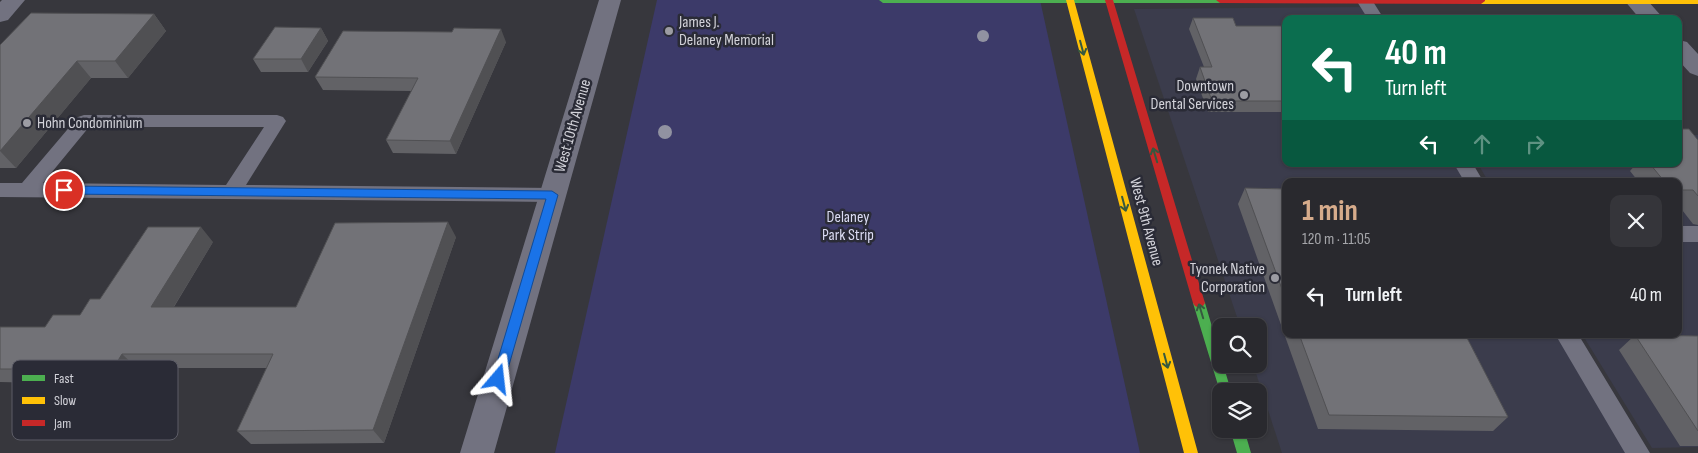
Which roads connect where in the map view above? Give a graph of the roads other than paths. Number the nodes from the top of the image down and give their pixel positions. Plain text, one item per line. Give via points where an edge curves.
1 (14, 0) edge
2 (610, 0) edge
3 (884, 0) edge
4 (1070, 0) edge
5 (1109, 0) edge
6 (1364, 0) edge
7 (1636, 0) edge
8 (1698, 1) edge
9 (0, 15) edge
10 (1373, 15) edge
11 (1649, 15) edge
12 (1682, 50) edge
13 (1698, 68) edge
14 (1465, 167) edge
15 (1472, 178) edge
16 (0, 190) edge
17 (27, 190) junction
18 (232, 192) junction
19 (552, 195) junction
20 (1682, 234) edge
21 (1698, 234) edge
22 (1568, 338) edge
23 (1223, 383) edge
24 (1240, 438) edge
25 (476, 453) edge
26 (1191, 453) edge
27 (1244, 453) edge
28 (1638, 453) edge

1 - 9 street
2 - 19 street, West 10th Avenue
3 - 4 street
4 - 5 street
4 -> 26 street, West 9th Avenue
5 - 6 street
23 -> 5 street, West 9th Avenue
6 - 7 street
6 - 10 lane
7 - 8 street
7 - 11 street
12 - 13 street
14 - 15 lane
16 - 17 lane
17 - 18 lane
17 - 18 lane via 84,121 276,121
18 - 19 lane
19 - 25 street, West 10th Avenue
20 - 21 lane
22 - 28 lane
24 - 27 street

